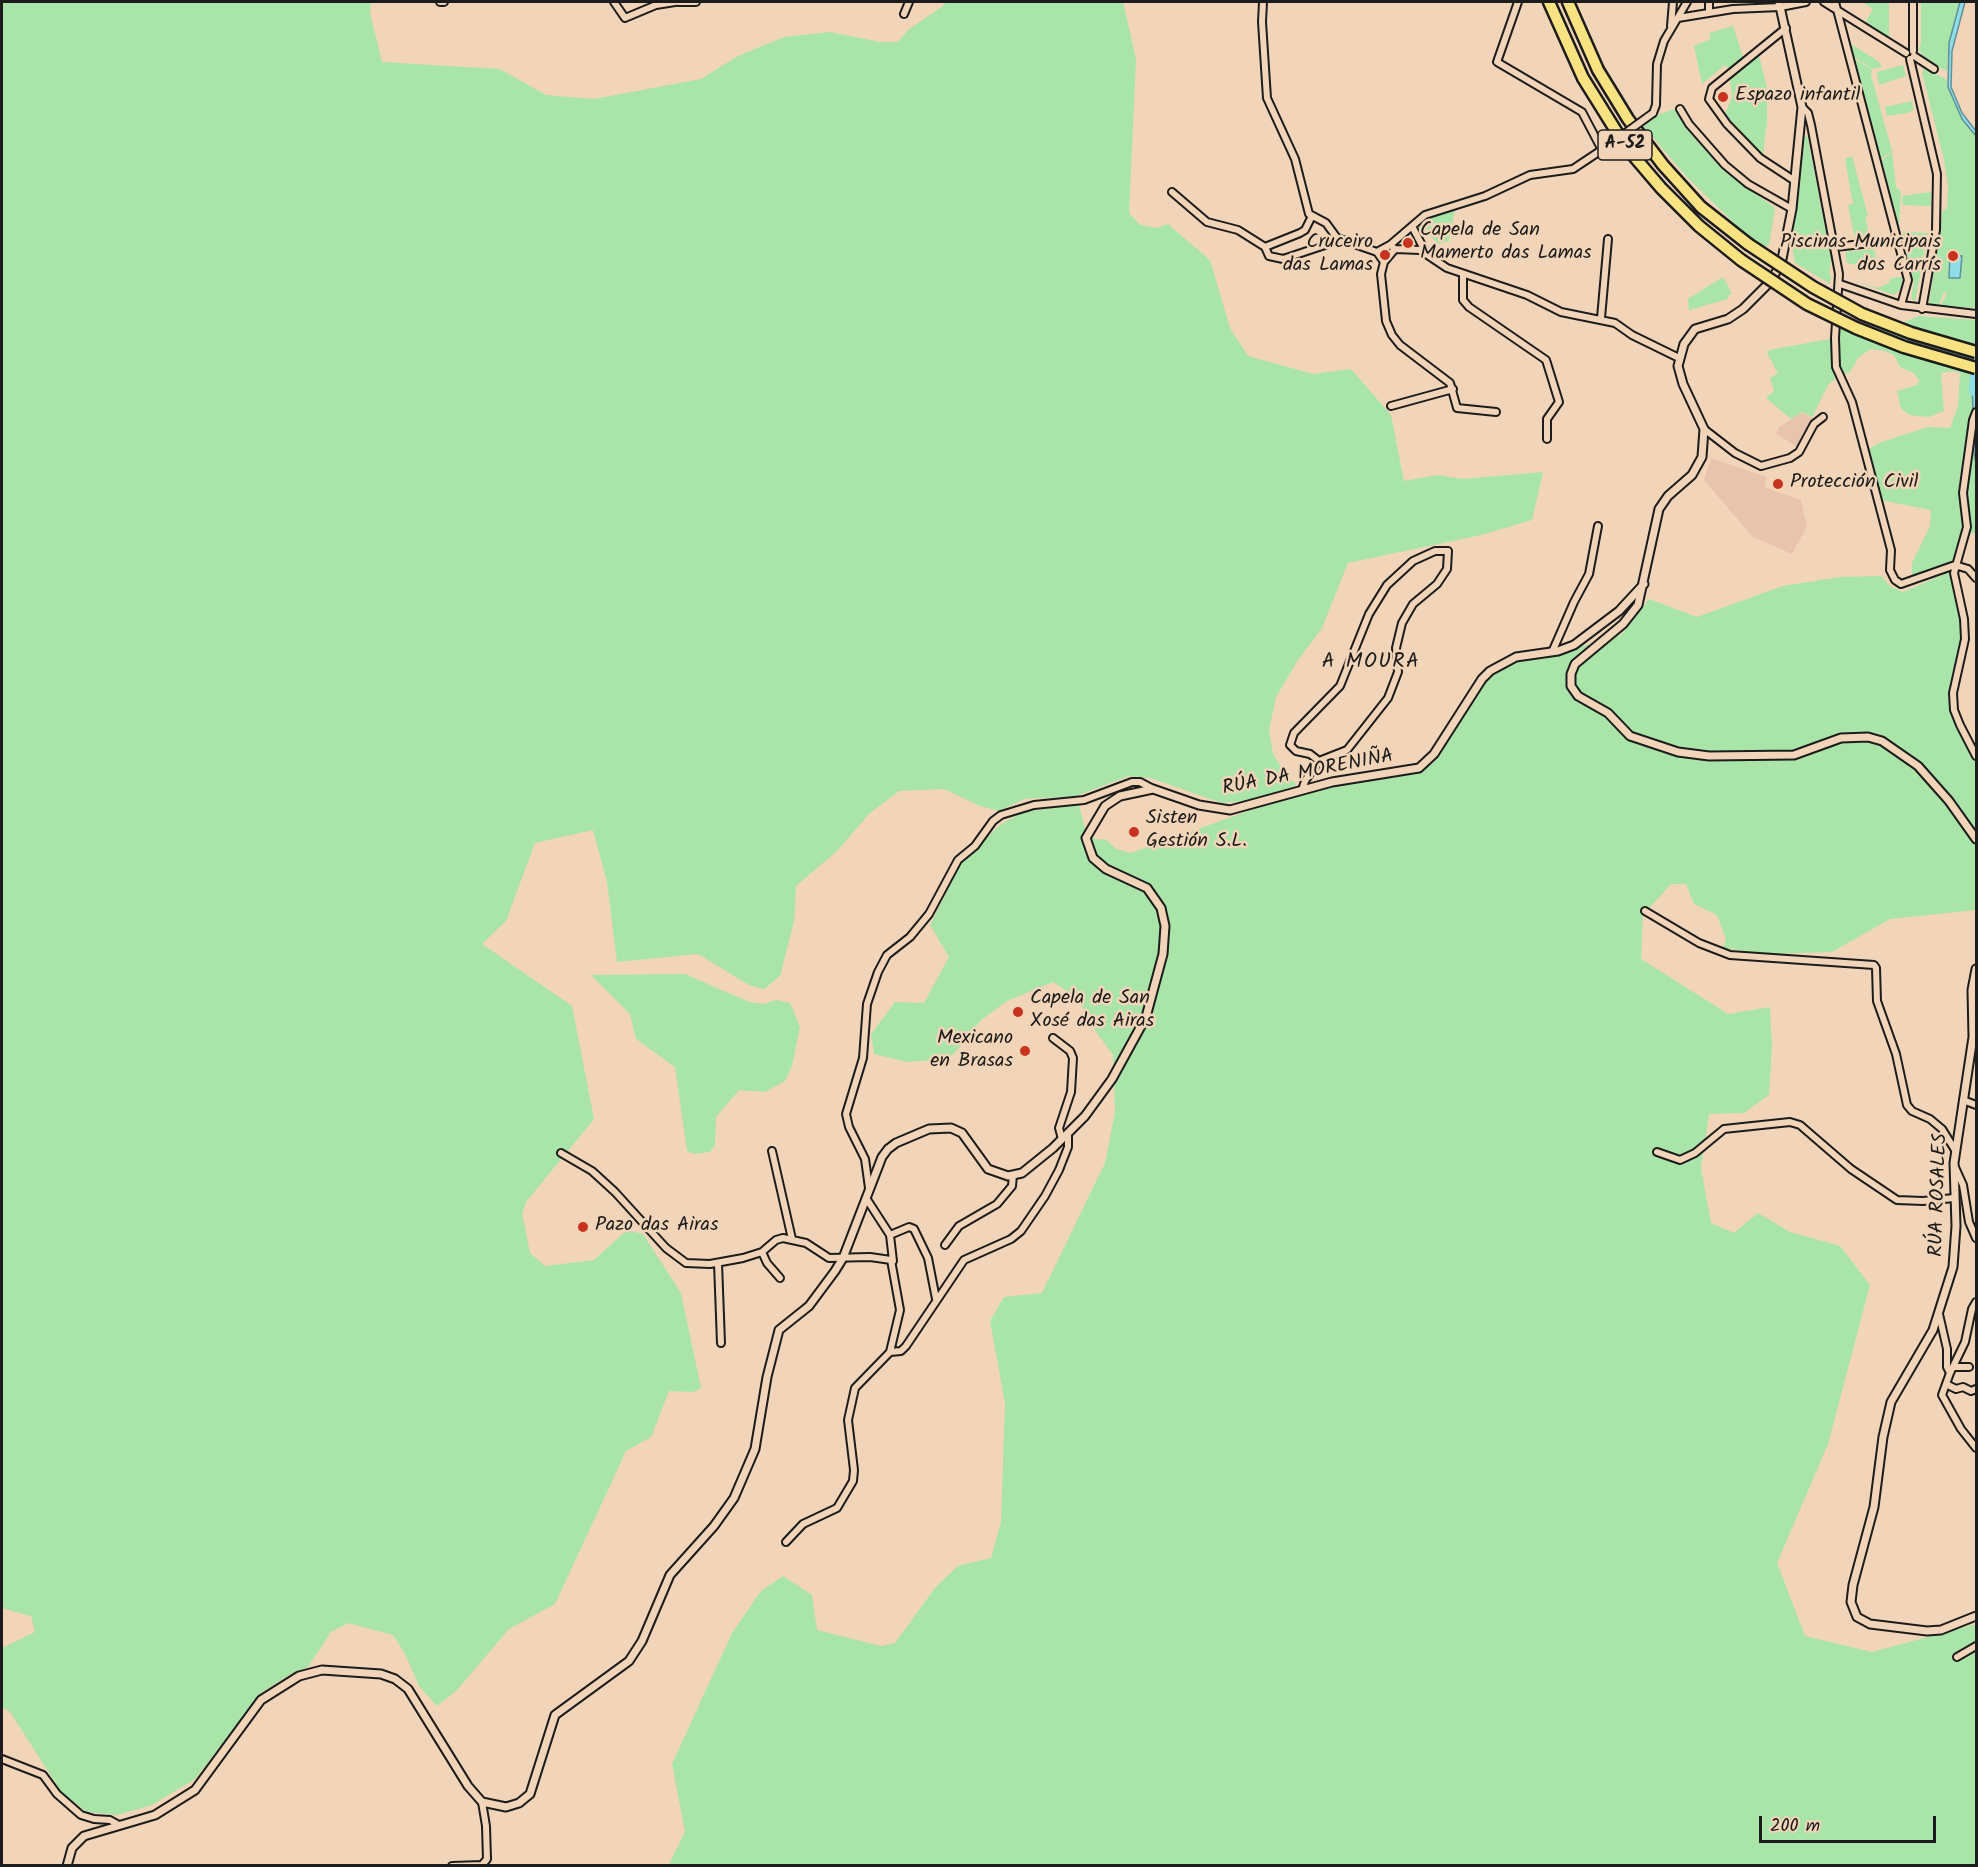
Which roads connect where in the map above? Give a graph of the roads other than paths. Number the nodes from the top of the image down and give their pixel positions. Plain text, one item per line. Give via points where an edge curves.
1 (614, 2) edge
2 (677, 2) edge
3 (696, 2) edge
4 (909, 2) edge
5 (1263, 2) edge
6 (1518, 2) edge
7 (1549, 2) edge
8 (1568, 2) edge
9 (1672, 2) edge
10 (1687, 2) edge
11 (1709, 2) edge
12 (1806, 2) edge
13 (1824, 2) edge
14 (1835, 2) edge
15 (1913, 2) edge
16 (1780, 4) edge
17 (1762, 5) edge
18 (1836, 10) junction
19 (1709, 13) junction
20 (904, 14) dead end
21 (1678, 18) junction
22 (1856, 23) junction
23 (1786, 28) junction
24 (1913, 31) junction
25 (1842, 34) junction
26 (1667, 35) junction
27 (1896, 47) junction
28 (1911, 55) junction
29 (1934, 69) dead end
30 (1802, 107) junction
31 (1680, 109) dead end
32 (1604, 149) junction
33 (1795, 181) junction
34 (1172, 192) dead end
35 (1792, 209) junction
36 (1312, 216) junction
37 (1413, 228) junction
38 (1608, 238) dead end
39 (1340, 240) junction
40 (1898, 240) junction
41 (1265, 247) junction
42 (1393, 247) junction
43 (1835, 247) junction
44 (1377, 252) junction
45 (1429, 254) junction
46 (1384, 262) junction
47 (1463, 275) junction
48 (1839, 284) junction
49 (1901, 305) junction
50 (1922, 309) junction
51 (1977, 314) edge
52 (1601, 318) junction
53 (1977, 352) edge
54 (1679, 358) junction
55 (1977, 368) edge
56 (1453, 389) junction
57 (1391, 406) dead end
58 (1496, 412) dead end
59 (1975, 415) edge
60 (1823, 417) dead end
61 (1704, 429) junction
62 (1546, 439) dead end
63 (1719, 439) junction
64 (1704, 440) junction
65 (1598, 526) dead end
66 (1956, 565) junction
67 (1977, 578) edge
68 (1644, 584) junction
69 (1553, 650) junction
70 (1977, 756) edge
71 (1319, 761) junction
72 (1153, 789) junction
73 (1302, 790) junction
74 (1977, 839) edge
75 (1645, 911) dead end
76 (1977, 969) edge
77 (1053, 1038) dead end
78 (1963, 1100) junction
79 (1977, 1105) edge
80 (1068, 1133) junction
81 (1062, 1139) junction
82 (1955, 1150) junction
83 (772, 1151) dead end
84 (1657, 1152) dead end
85 (561, 1153) dead end
86 (1954, 1163) junction
87 (1013, 1175) junction
88 (869, 1188) junction
89 (866, 1198) junction
90 (1954, 1198) junction
91 (890, 1235) junction
92 (1977, 1238) edge
93 (792, 1239) junction
94 (945, 1245) dead end
95 (762, 1252) junction
96 (843, 1258) junction
97 (893, 1261) junction
98 (718, 1263) junction
99 (780, 1278) dead end
100 (936, 1299) junction
101 (1977, 1302) edge
102 (1939, 1314) junction
103 (721, 1344) dead end
104 (890, 1352) junction
105 (1969, 1367) dead end
106 (1952, 1370) junction
107 (1946, 1384) junction
108 (1977, 1389) edge
109 (1977, 1448) edge
110 (786, 1542) dead end
111 (1977, 1616) edge
112 (1977, 1646) edge
113 (1957, 1657) dead end
114 (2, 1759) edge
115 (482, 1802) junction
116 (119, 1825) junction
117 (67, 1866) edge
118 (452, 1866) edge

1 - 2 street via 625,18 656,5
2 - 3 street
4 - 20 street
5 - 36 street via 1268,98 1295,159
6 - 32 street via 1497,62 1582,112
7 - 55 highway, A-52, bridge via 1583,78 1626,147 1684,211 1741,260 1808,304 1856,328
8 - 53 highway, A-52, bridge via 1598,70 1628,119 1701,207 1748,244 1862,314
9 - 26 street via 1673,21
10 - 21 street
11 - 19 street
12 - 16 street
13 - 18 street
14 - 18 street
15 - 24 street
16 - 17 street
16 - 23 street
17 - 19 street
18 - 22 street
18 - 25 street
19 - 21 street
21 - 26 street
22 - 25 street via 1846,23
22 - 27 street
23 - 30 street
23 - 33 street via 1712,88 1709,99 1760,158
24 - 27 street via 1908,45
24 - 28 street
25 - 40 street
26 - 32 street, bridge via 1657,64 1653,113
27 - 28 street
28 - 29 street
28 - 50 street via 1937,174 1936,231
30 - 33 street
30 - 43 street via 1811,125
31 - 35 street via 1725,165
32 - 37 street via 1573,169 1530,175 1485,196 1425,215
33 - 35 street
34 - 41 street via 1207,222 1238,230
35 - 54 street via 1781,264 1758,295 1728,319 1695,329
36 - 39 street via 1326,223
36 - 41 street via 1300,234
37 - 42 street
37 - 45 street
38 - 52 street
39 - 41 street via 1283,259 1269,256
39 - 44 street
40 - 43 street
40 - 49 street via 1908,280
42 - 44 street
42 - 45 street
42 - 46 street
43 - 48 street
44 - 46 street
45 - 47 street
46 - 56 street via 1386,321 1392,335
47 - 52 street via 1527,295 1561,312
47 - 62 street via 1463,300 1546,360 1559,402 1547,419
48 - 49 street
48 - 66 street via 1836,367 1852,402 1891,550 1890,570 1902,584
49 - 50 street
50 - 51 street
52 - 54 street
54 - 61 street via 1683,384
56 - 57 street
56 - 58 street via 1455,404 1461,410
59 - 66 street via 1963,493 1967,527
60 - 63 street via 1810,429 1799,452 1773,464 1761,466 1749,461
61 - 63 street
61 - 64 street
63 - 64 street
64 - 68 street via 1698,467 1659,509
65 - 69 street via 1589,574
66 - 67 street
66 - 70 street via 1965,639 1953,693 1954,710
68 - 69 street, RÚA DA MORENIÑA via 1594,632 1574,645
68 - 74 street via 1638,604 1623,624 1575,664 1570,680 1578,696 1608,713 1630,736 1678,752 1709,756 1794,755 1847,737 1882,741 1918,766
69 - 73 street, RÚA DA MORENIÑA via 1516,657 1490,671 1434,754 1419,768
71 - 71 street via 1347,750 1388,698 1398,672 1396,648 1402,623 1413,604 1448,569 1448,551 1435,551 1413,561 1387,585 1369,615 1340,686 1294,733 1290,745
71 - 73 street
72 - 73 street, RÚA DA MORENIÑA via 1199,805 1230,810
72 - 80 street via 1120,796 1105,806 1086,838 1099,864 1147,888 1161,908 1165,926 1163,954 1146,1017 1104,1091
72 - 88 street via 1140,782 1126,783 1084,800 1034,805 1001,815 958,860 936,903 917,929 887,955 867,1004 863,1058 846,1114 865,1159
75 - 82 street via 1699,943 1730,955 1875,966 1877,1001 1896,1054 1907,1105 1942,1129
76 - 78 street, RÚA ROSALES via 1972,990 1973,1036
77 - 81 street via 1073,1058 1071,1092 1059,1128
78 - 79 street
78 - 82 street, RÚA ROSALES
80 - 81 street
80 - 100 street via 1068,1147 1059,1170 1021,1231 964,1260
81 - 87 street via 1032,1167
82 - 86 street, RÚA ROSALES
83 - 93 street
84 - 90 street via 1680,1160 1724,1129 1796,1123 1888,1196 1912,1202
85 - 98 street via 615,1192 678,1259 692,1264
86 - 90 street, RÚA ROSALES
86 - 92 street
87 - 88 street via 987,1169 957,1130 936,1127 888,1149
87 - 94 street via 1012,1186 997,1204 959,1226
88 - 89 street
89 - 91 street
89 - 96 street
90 - 102 street, RÚA ROSALES via 1956,1248
91 - 97 street
91 - 100 street via 909,1227 914,1229 928,1258
93 - 95 street via 776,1240
93 - 96 street via 825,1256
95 - 98 street
95 - 99 street
96 - 97 street
96 - 115 street via 819,1295 779,1330 745,1475 724,1512 670,1575 637,1650 614,1675 555,1715 530,1794 506,1807
97 - 104 street via 900,1310
98 - 103 street
100 - 104 street via 933,1310 906,1346
101 - 106 street
102 - 106 street via 1947,1367
102 - 111 street, RÚA ROSALES via 1926,1345 1891,1402 1870,1528 1851,1602 1854,1613 1870,1624 1941,1630
104 - 110 street via 851,1396 851,1484 837,1508 803,1524
105 - 106 street
106 - 107 street
107 - 108 street via 1956,1389
107 - 109 street via 1942,1395
112 - 113 street
114 - 116 street via 43,1775 81,1815
115 - 116 street via 408,1689 395,1678 322,1670 299,1676 261,1700 195,1790 155,1815
115 - 118 street via 486,1859 482,1866
116 - 117 street via 84,1836 72,1848

